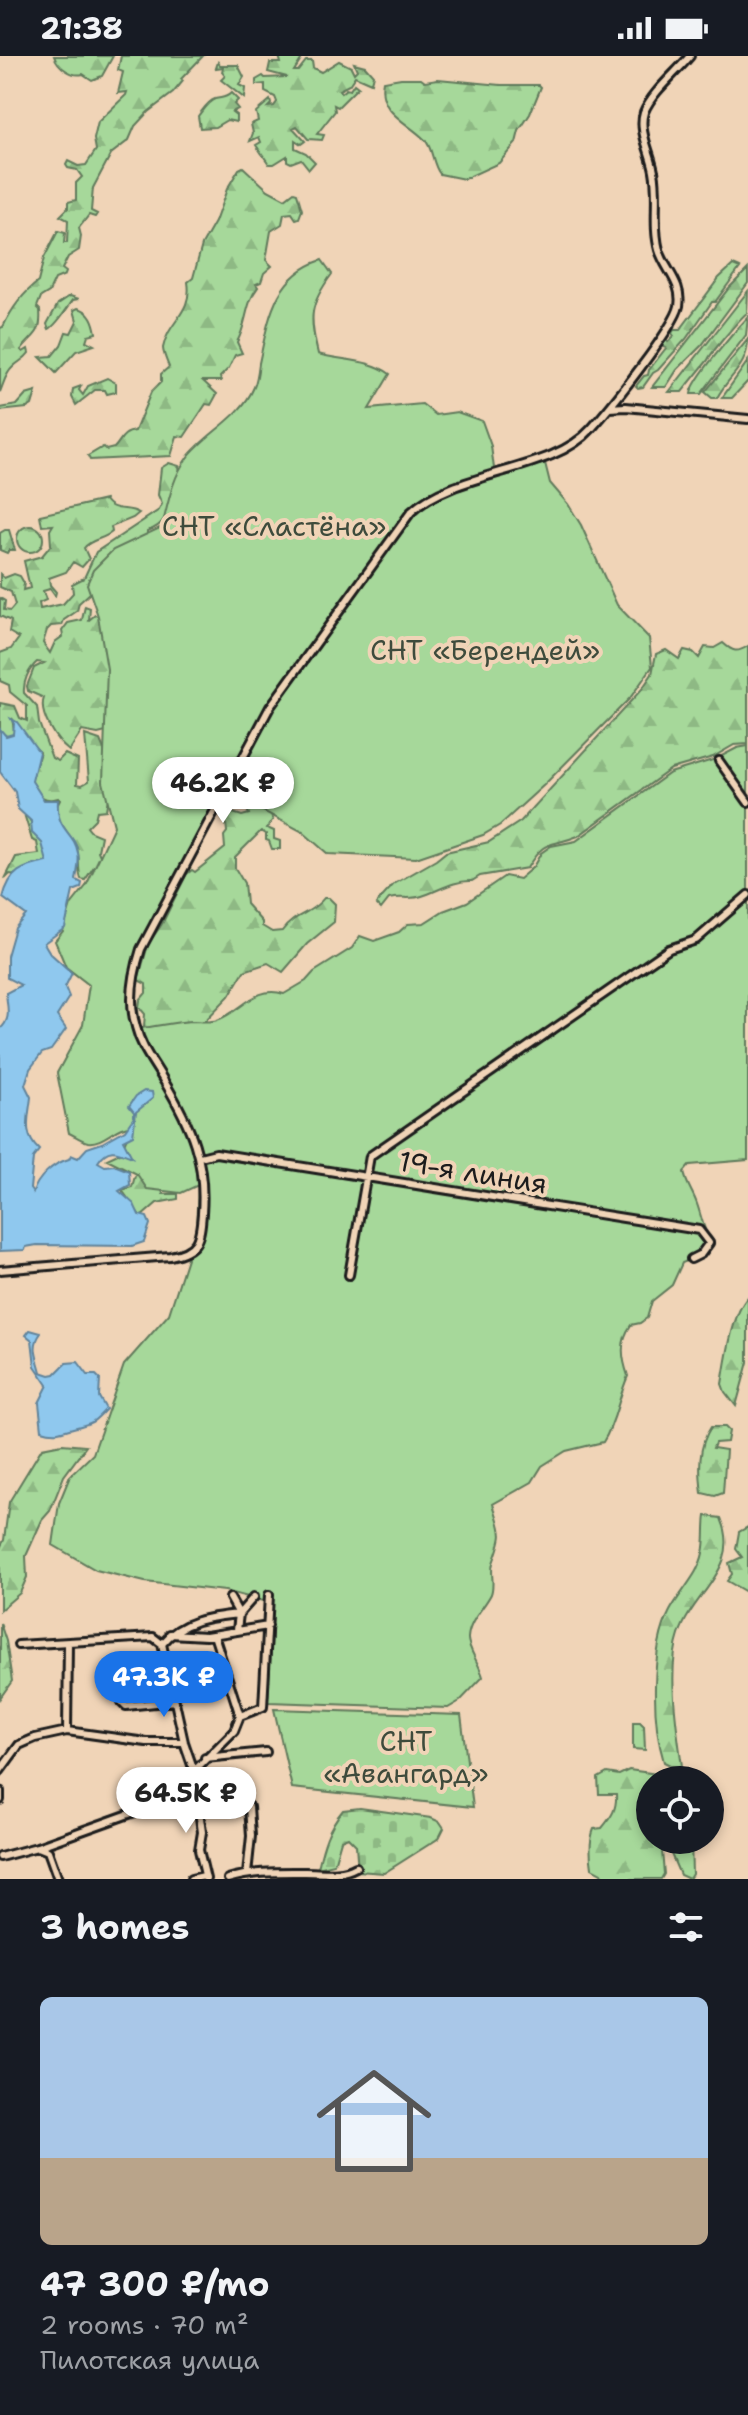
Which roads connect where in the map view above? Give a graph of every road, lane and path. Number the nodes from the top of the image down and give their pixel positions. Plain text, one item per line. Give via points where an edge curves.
1 (690, 56) edge
2 (609, 408) junction
3 (748, 419) edge
4 (719, 761) dead end
5 (748, 802) edge
6 (748, 895) edge
7 (200, 1157) junction
8 (365, 1177) junction
9 (691, 1259) dead end
10 (0, 1270) edge
11 (349, 1275) dead end
12 (269, 1595) dead end
13 (254, 1597) dead end
14 (230, 1598) dead end
15 (239, 1614) junction
16 (268, 1626) junction
17 (237, 1630) junction
18 (170, 1634) junction
19 (214, 1635) junction
20 (68, 1643) junction
21 (162, 1644) junction
22 (18, 1645) dead end
23 (122, 1694) dead end
24 (175, 1701) junction
25 (240, 1716) junction
26 (67, 1731) junction
27 (184, 1742) junction
28 (266, 1752) dead end
29 (205, 1758) junction
30 (0, 1771) edge
31 (194, 1771) junction
32 (196, 1790) junction
33 (0, 1791) edge
34 (0, 1800) edge
35 (249, 1807) dead end
36 (37, 1847) junction
37 (0, 1857) edge
38 (356, 1867) dead end
39 (247, 1874) junction
40 (205, 1878) edge
41 (58, 1879) edge
42 (191, 1879) edge
43 (228, 1879) edge

1 - 2 street via 643,117 657,186 658,246 680,291 679,309
2 - 3 street
2 - 7 street via 568,448 434,495 411,512 254,734 147,935 132,983 139,1038 187,1122
4 - 5 street
6 - 8 street via 696,940 669,949 370,1156
7 - 8 street, 19-я линия via 216,1153
7 - 10 street via 205,1185 202,1223 197,1243 183,1254
8 - 9 street, 19-я линия via 699,1230 709,1243
8 - 11 street
12 - 16 street
13 - 15 street
14 - 15 street
15 - 17 street
15 - 18 street via 185,1624
16 - 17 street
16 - 25 street via 263,1707
17 - 19 street
18 - 19 street
18 - 21 street
19 - 25 street
20 - 21 street via 153,1637
20 - 22 street
20 - 26 street
21 - 24 street
23 - 24 street via 126,1706
24 - 27 street
25 - 29 street via 234,1731
26 - 27 street
26 - 30 street via 19,1745
27 - 31 street
28 - 29 street
29 - 31 street
31 - 32 street
32 - 36 street
32 - 40 street
33 - 34 street
35 - 39 street
36 - 37 street
36 - 41 street via 48,1851
38 - 39 street via 327,1873
39 - 43 street
40 - 42 street

